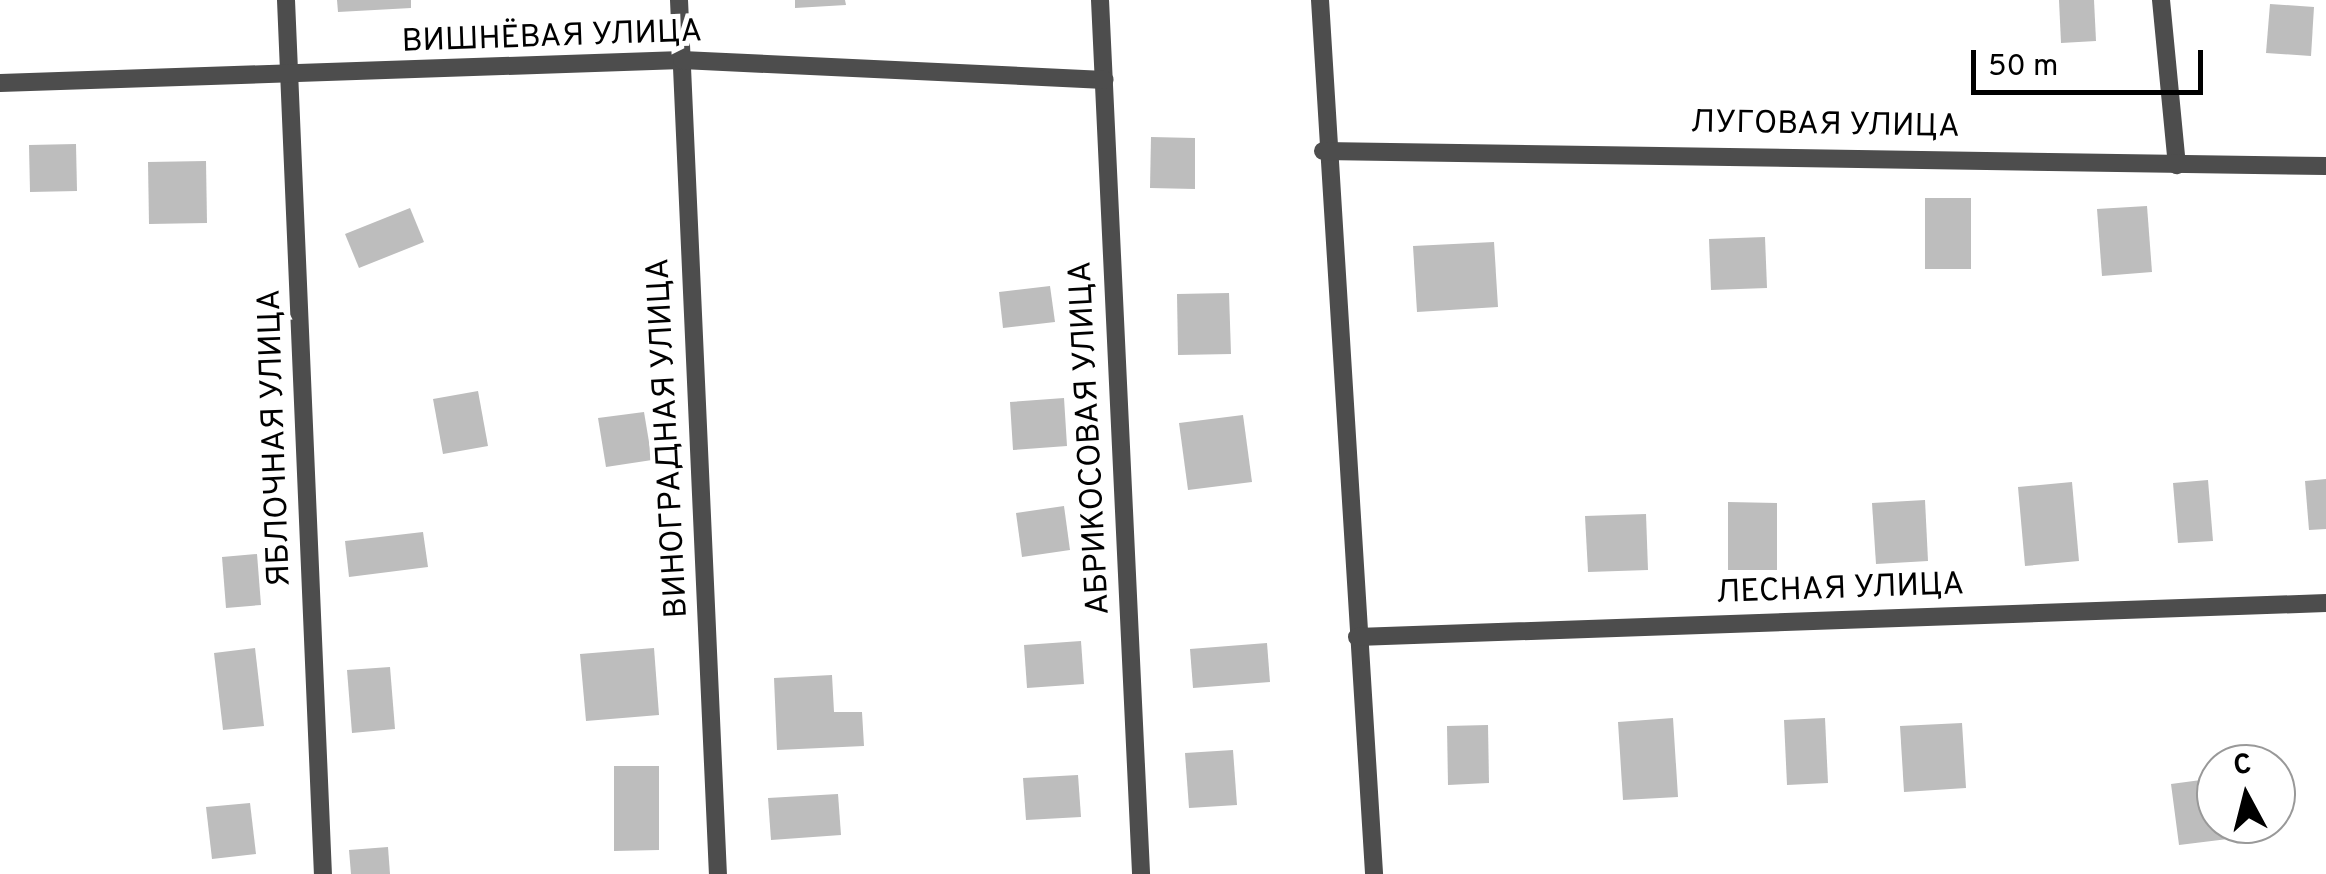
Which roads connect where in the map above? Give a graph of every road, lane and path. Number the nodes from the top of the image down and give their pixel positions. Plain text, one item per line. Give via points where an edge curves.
1 (286, 0) edge
2 (679, 0) edge
3 (1100, 0) edge
4 (1320, 0) edge
5 (2160, 0) edge
6 (682, 60) junction
7 (292, 78) junction
8 (1105, 80) junction
9 (0, 83) edge
10 (1323, 151) junction
11 (2177, 164) junction
12 (2326, 166) edge
13 (2326, 604) edge
14 (1356, 637) junction
15 (323, 874) edge
16 (718, 874) edge
17 (1142, 874) edge
18 (1374, 874) edge

1 - 7 street, ЯБЛОЧНАЯ УЛИЦА
2 - 6 street, ВИНОГРАДНАЯ УЛИЦА
3 - 8 street, АБРИКОСОВАЯ УЛИЦА
4 - 10 street
5 - 11 street
6 - 7 street, ВИШНЁВАЯ УЛИЦА
6 - 8 street, ВИШНЁВАЯ УЛИЦА
6 - 16 street, ВИНОГРАДНАЯ УЛИЦА
7 - 9 street, ВИШНЁВАЯ УЛИЦА
7 - 15 street, ЯБЛОЧНАЯ УЛИЦА
8 - 17 street, АБРИКОСОВАЯ УЛИЦА
10 - 11 street, ЛУГОВАЯ УЛИЦА
10 - 14 street
11 - 12 street, ЛУГОВАЯ УЛИЦА
13 - 14 street, ЛЕСНАЯ УЛИЦА
14 - 18 street

